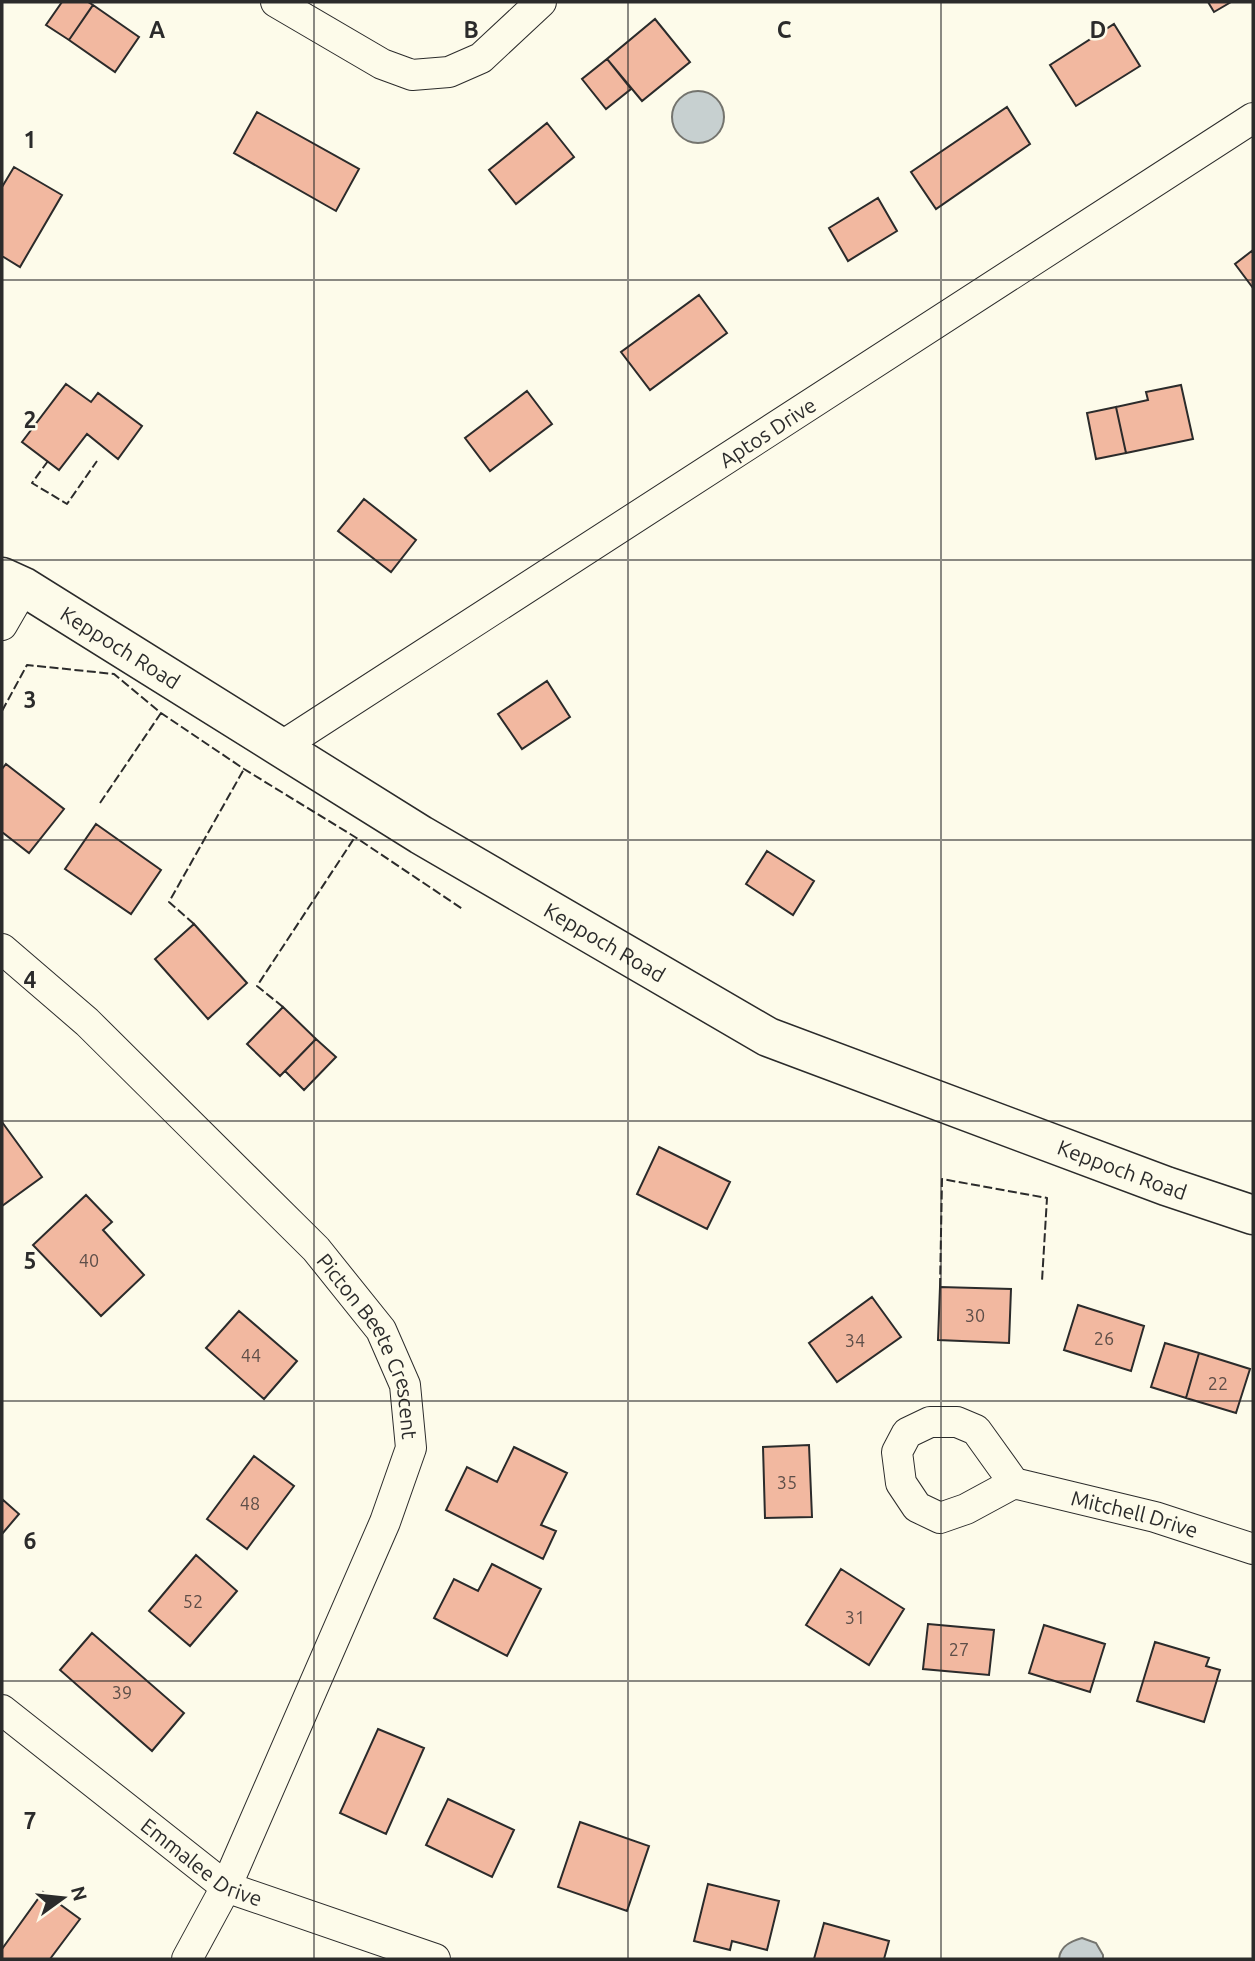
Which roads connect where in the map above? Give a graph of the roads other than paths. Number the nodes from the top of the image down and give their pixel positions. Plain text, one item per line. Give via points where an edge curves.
1 (276, 2) edge
2 (541, 2) edge
3 (1253, 118) edge
4 (13, 582) edge
5 (2, 625) edge
6 (282, 746) junction
7 (2, 949) edge
8 (1253, 1215) edge
9 (1014, 1483) dead end
10 (1253, 1549) edge
11 (2, 1710) edge
12 (226, 1886) junction
13 (187, 1959) edge
14 (435, 1959) edge

1 - 2 street via 382,64 412,75 449,72 481,58
3 - 6 street, Aptos Drive
4 - 5 street
4 - 6 street, Keppoch Road
6 - 8 street, Keppoch Road via 421,835 768,1037
7 - 12 street, Picton Beete Crescent via 87,1022 316,1249 381,1330 405,1385 411,1448 385,1522
9 - 10 street, Mitchell Drive via 1155,1517
11 - 12 street, Emmalee Drive
12 - 13 street, Picton Beete Crescent
12 - 14 street, Emmalee Drive

